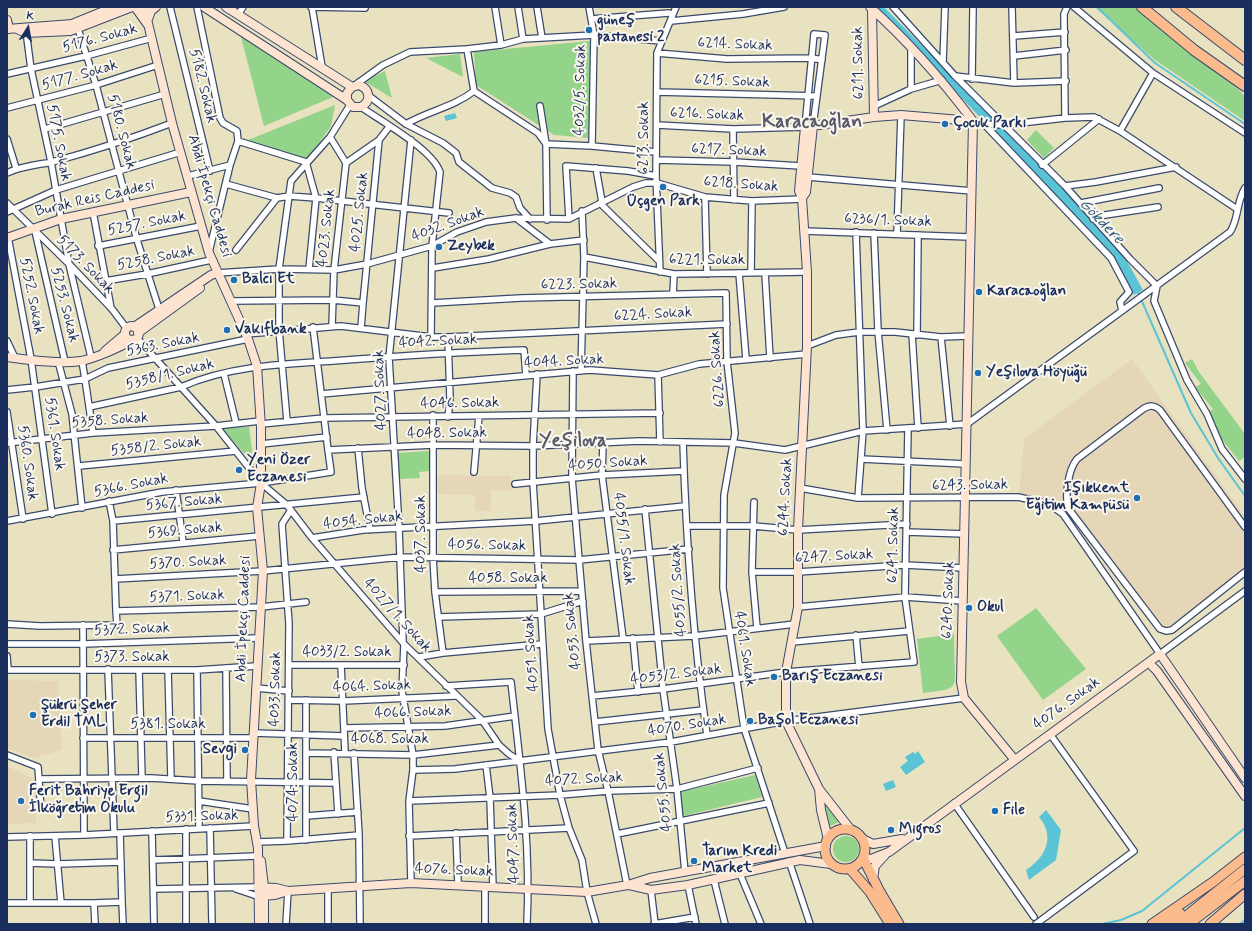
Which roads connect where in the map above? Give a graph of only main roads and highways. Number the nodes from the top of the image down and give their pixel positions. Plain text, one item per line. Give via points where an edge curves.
1 (114, 7) edge
2 (134, 7) edge
3 (144, 7) edge
4 (156, 7) edge
5 (204, 7) edge
6 (226, 7) edge
7 (1142, 7) edge
8 (1176, 7) edge
9 (872, 8) edge
10 (7, 20) edge
11 (148, 22) junction
12 (11, 29) edge
13 (26, 30) junction
14 (1245, 60) edge
15 (354, 86) junction
16 (1245, 86) edge
17 (354, 105) junction
18 (874, 117) junction
19 (973, 122) junction
20 (809, 126) junction
21 (191, 192) junction
22 (802, 199) junction
23 (8, 238) edge
24 (216, 274) junction
25 (132, 333) junction
26 (11, 358) edge
27 (1149, 663) junction
28 (1014, 759) junction
29 (1245, 778) edge
30 (819, 788) junction
31 (1245, 796) edge
32 (851, 830) junction
33 (861, 838) junction
34 (904, 839) junction
35 (827, 842) junction
36 (889, 852) junction
37 (863, 858) junction
38 (1245, 858) edge
39 (831, 864) junction
40 (850, 869) junction
41 (1245, 869) edge
42 (260, 876) junction
43 (873, 880) junction
44 (1245, 881) edge
45 (628, 885) junction
46 (261, 887) junction
47 (1219, 889) junction
48 (277, 892) junction
49 (1245, 894) edge
50 (257, 896) junction
51 (262, 913) junction
52 (1211, 923) edge
53 (259, 924) edge
54 (264, 924) edge
55 (890, 924) edge
56 (899, 924) edge
57 (1152, 924) edge
58 (1166, 924) edge
59 (1176, 924) edge
60 (1189, 924) edge

1 - 13 main road via 72,24
2 - 11 main road, Abdi İpekçi Caddesi
2 - 13 main road via 78,29 63,32
3 - 11 main road, Abdi İpekçi Caddesi
4 - 11 main road
5 - 17 main road
6 - 15 main road
7 - 16 highway via 1194,50
8 - 14 highway
9 - 18 main road, 6211. Sokak
9 - 19 main road via 942,80
10 - 12 main road
11 - 21 main road, Abdi İpekçi Caddesi
12 - 13 main road
15 - 17 main road via 347,93
15 - 17 main road via 363,87 369,96 367,103
18 - 19 main road via 901,115
18 - 20 main road
19 - 28 main road, 6240. Sokak via 961,682 964,698
20 - 22 main road, 6244. Sokak via 808,177 806,192
20 - 22 main road, 6244. Sokak via 801,166 799,191
21 - 23 main road, Burak Reis Caddesi via 61,219
21 - 24 main road, Abdi İpekçi Caddesi
22 - 30 main road, 6244. Sokak via 807,272 807,350 798,530 798,607 786,672 786,721
24 - 25 main road via 213,279
24 - 25 main road via 159,309
24 - 42 main road, Abdi İpekçi Caddesi via 232,301 257,366 261,444 261,483 257,508 263,571 251,780
25 - 26 main road via 123,346 82,361
27 - 28 main road, 4076. Sokak
27 - 29 main road, 4076. Sokak via 1160,654
27 - 31 main road
28 - 34 main road, 4076. Sokak
30 - 32 main road, 6244. Sokak
30 - 35 main road, 6244. Sokak
32 - 33 main road
32 - 35 main road via 838,831
33 - 34 main road, 4076. Sokak via 872,844
33 - 37 main road via 865,848
34 - 36 main road, 4076. Sokak
35 - 39 main road via 826,852
35 - 45 main road, 4076. Sokak via 785,853 650,878
36 - 37 main road, 4076. Sokak via 871,859
36 - 43 main road via 876,866
37 - 40 main road
37 - 43 main road
38 - 47 main road
39 - 40 main road
39 - 45 main road, 4076. Sokak via 812,860 789,861 714,880 652,890
40 - 55 main road via 870,892
41 - 47 main road
42 - 46 main road, Abdi İpekçi Caddesi
42 - 48 main road, 4076. Sokak
43 - 56 main road
44 - 47 main road
45 - 48 main road, 4076. Sokak via 587,892 411,883
46 - 48 main road, 4076. Sokak
46 - 50 main road, Abdi İpekçi Caddesi
47 - 57 main road
47 - 58 main road via 1196,901
47 - 59 main road
47 - 60 main road
48 - 50 main road
48 - 51 main road
49 - 52 main road
50 - 51 main road, Abdi İpekçi Caddesi
51 - 53 main road, Abdi İpekçi Caddesi
51 - 54 main road, Abdi İpekçi Caddesi

